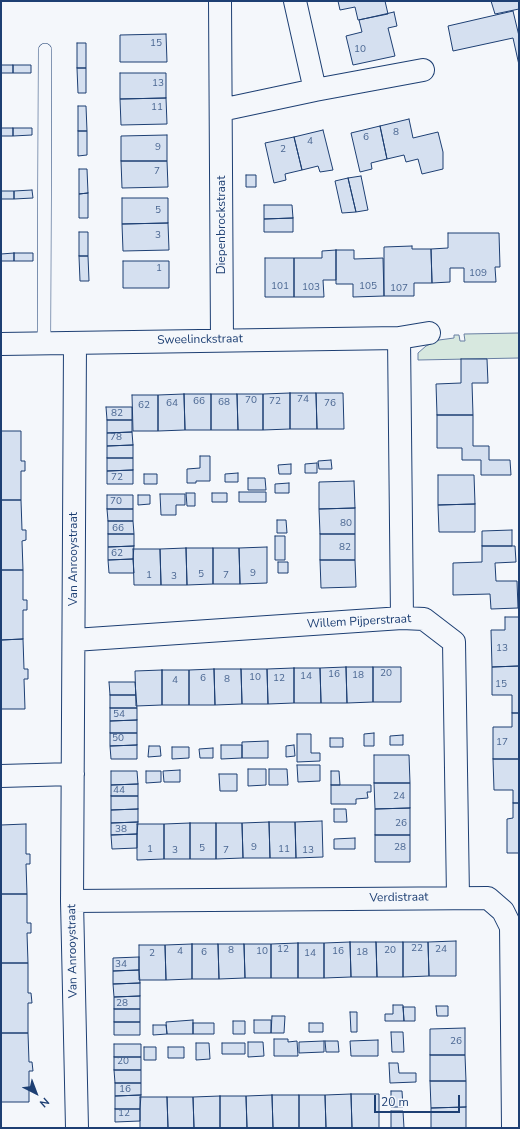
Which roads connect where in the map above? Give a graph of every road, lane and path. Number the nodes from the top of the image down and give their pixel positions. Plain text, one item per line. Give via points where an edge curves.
1 (220, 1) edge
2 (295, 1) edge
3 (45, 50) dead end
4 (423, 70) dead end
5 (315, 90) junction
6 (221, 110) junction
7 (429, 333) dead end
8 (399, 338) junction
9 (222, 340) junction
10 (1, 344) edge
11 (44, 344) junction
12 (75, 344) junction
13 (402, 618) junction
14 (74, 640) junction
15 (73, 774) junction
16 (1, 776) edge
17 (458, 897) junction
18 (72, 901) junction
19 (77, 1128) edge
20 (513, 1128) edge

1 - 6 street, Diepenbrockstraat
2 - 5 street
3 - 11 lane
4 - 5 street
5 - 6 street
6 - 9 street, Diepenbrockstraat
7 - 8 street, Sweelinckstraat
8 - 9 street, Sweelinckstraat
8 - 13 street
9 - 12 street, Sweelinckstraat
10 - 11 street, Sweelinckstraat
11 - 12 street, Sweelinckstraat
12 - 14 street, Van Anrooystraat
13 - 14 street, Willem Pijperstraat
13 - 17 street, Willem Pijperstraat via 424,619 454,642
14 - 15 street, Van Anrooystraat
15 - 16 street
15 - 18 street, Van Anrooystraat
17 - 18 street, Verdistraat
17 - 20 street, Verdistraat via 488,898 503,911 511,927
18 - 19 street, Van Anrooystraat

